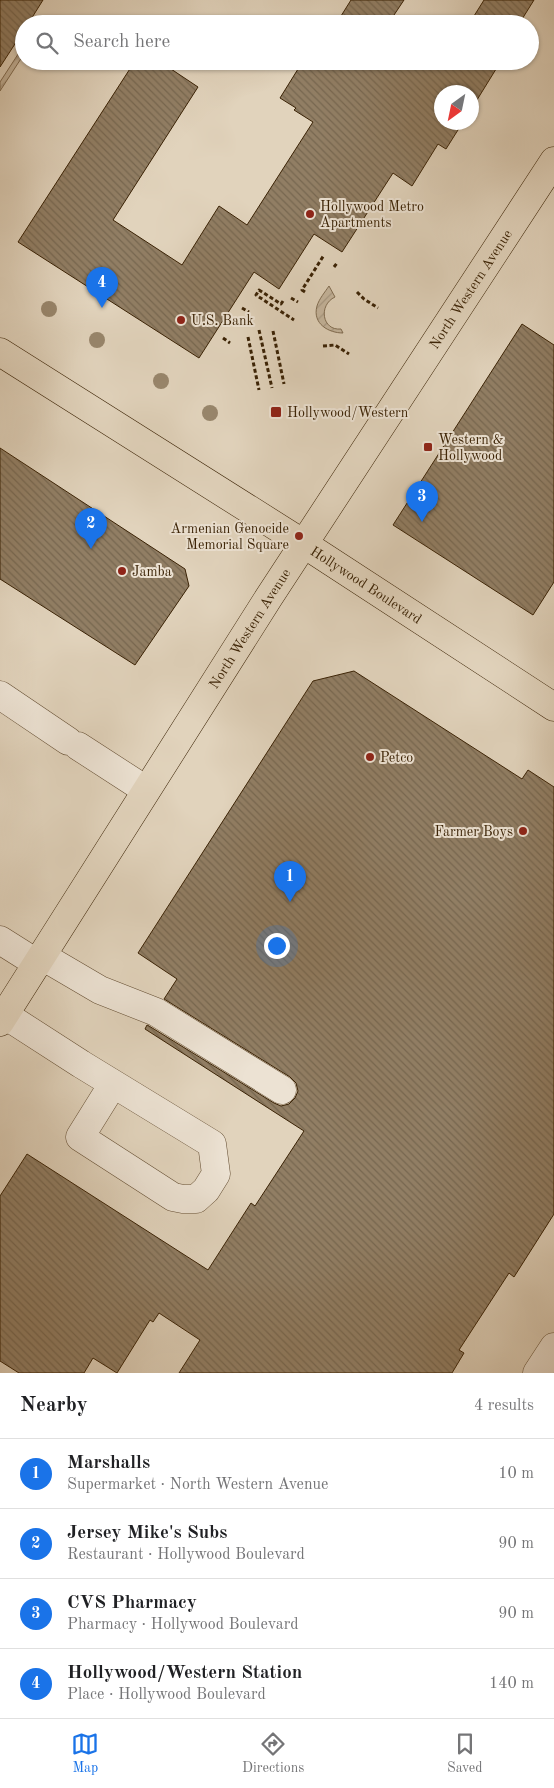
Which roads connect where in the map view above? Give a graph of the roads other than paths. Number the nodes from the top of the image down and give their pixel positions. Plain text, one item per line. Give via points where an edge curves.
1 (554, 161) edge
2 (0, 352) edge
3 (304, 544) junction
4 (0, 695) edge
5 (554, 706) edge
6 (146, 790) junction
7 (0, 940) edge
8 (40, 960) junction
9 (2, 1019) edge
10 (113, 1084) junction
11 (282, 1090) dead end
12 (554, 1347) edge
13 (538, 1373) edge

1 - 3 main road, North Western Avenue
2 - 3 main road, Hollywood Boulevard
3 - 5 main road, Hollywood Boulevard
3 - 6 main road, North Western Avenue
4 - 6 street
6 - 8 main road, North Western Avenue
7 - 8 street
8 - 9 main road, North Western Avenue
8 - 11 street via 100,990 156,1012
9 - 10 street
10 - 10 street via 212,1144 216,1174 196,1199 173,1197 80,1137
12 - 13 street

